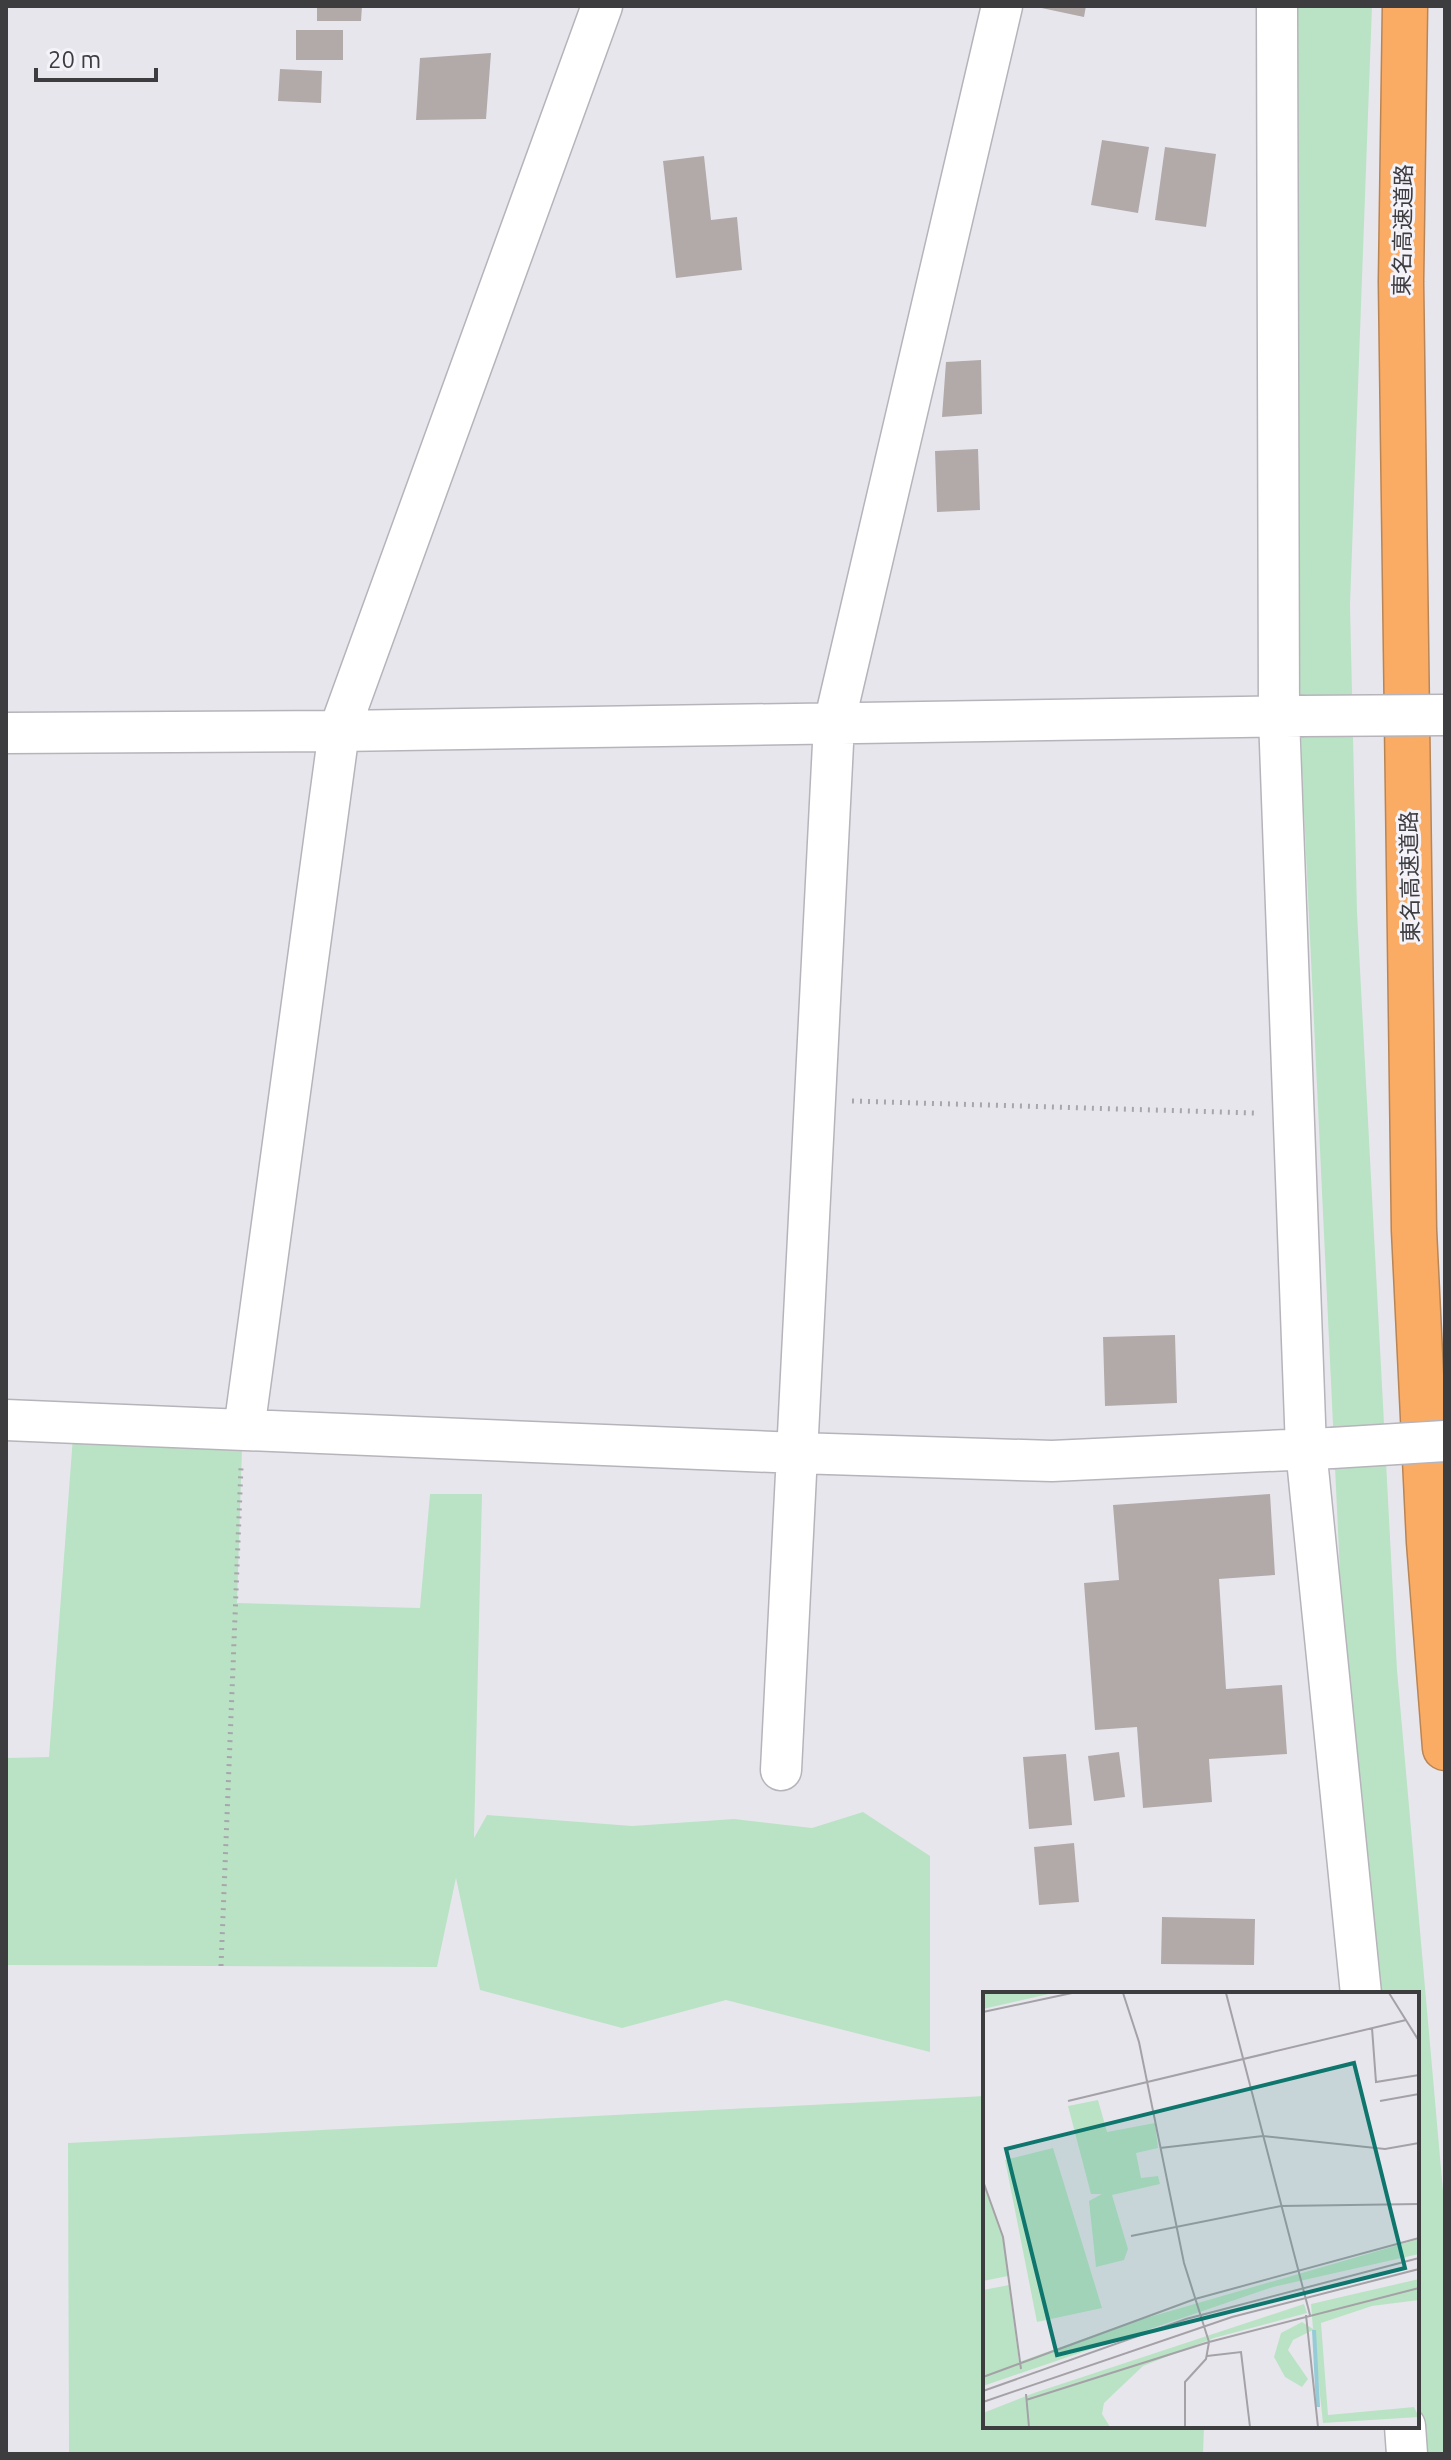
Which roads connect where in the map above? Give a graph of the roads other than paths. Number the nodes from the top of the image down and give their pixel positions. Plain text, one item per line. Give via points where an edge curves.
1 (602, 6) edge
2 (1002, 6) edge
3 (1277, 6) edge
4 (1405, 6) edge
5 (1445, 715) edge
6 (1290, 717) junction
7 (834, 724) junction
8 (339, 731) junction
9 (6, 733) edge
10 (6, 1420) edge
11 (244, 1430) junction
12 (1445, 1441) edge
13 (1319, 1449) junction
14 (797, 1453) junction
15 (1445, 1748) edge
16 (781, 1770) dead end
17 (1361, 1992) edge
18 (1405, 2428) edge
19 (1407, 2454) edge

1 - 8 street
2 - 7 street
3 - 6 street
4 - 15 highway, 東名高速道路 via 1401,282 1414,1230
5 - 6 street, bridge
6 - 7 street
6 - 13 street via 1293,1114
7 - 8 street
7 - 14 street
8 - 9 street
8 - 11 street
10 - 11 street
11 - 14 street
12 - 13 street, bridge
13 - 14 street via 1052,1461
13 - 17 street
14 - 16 street
18 - 19 street

